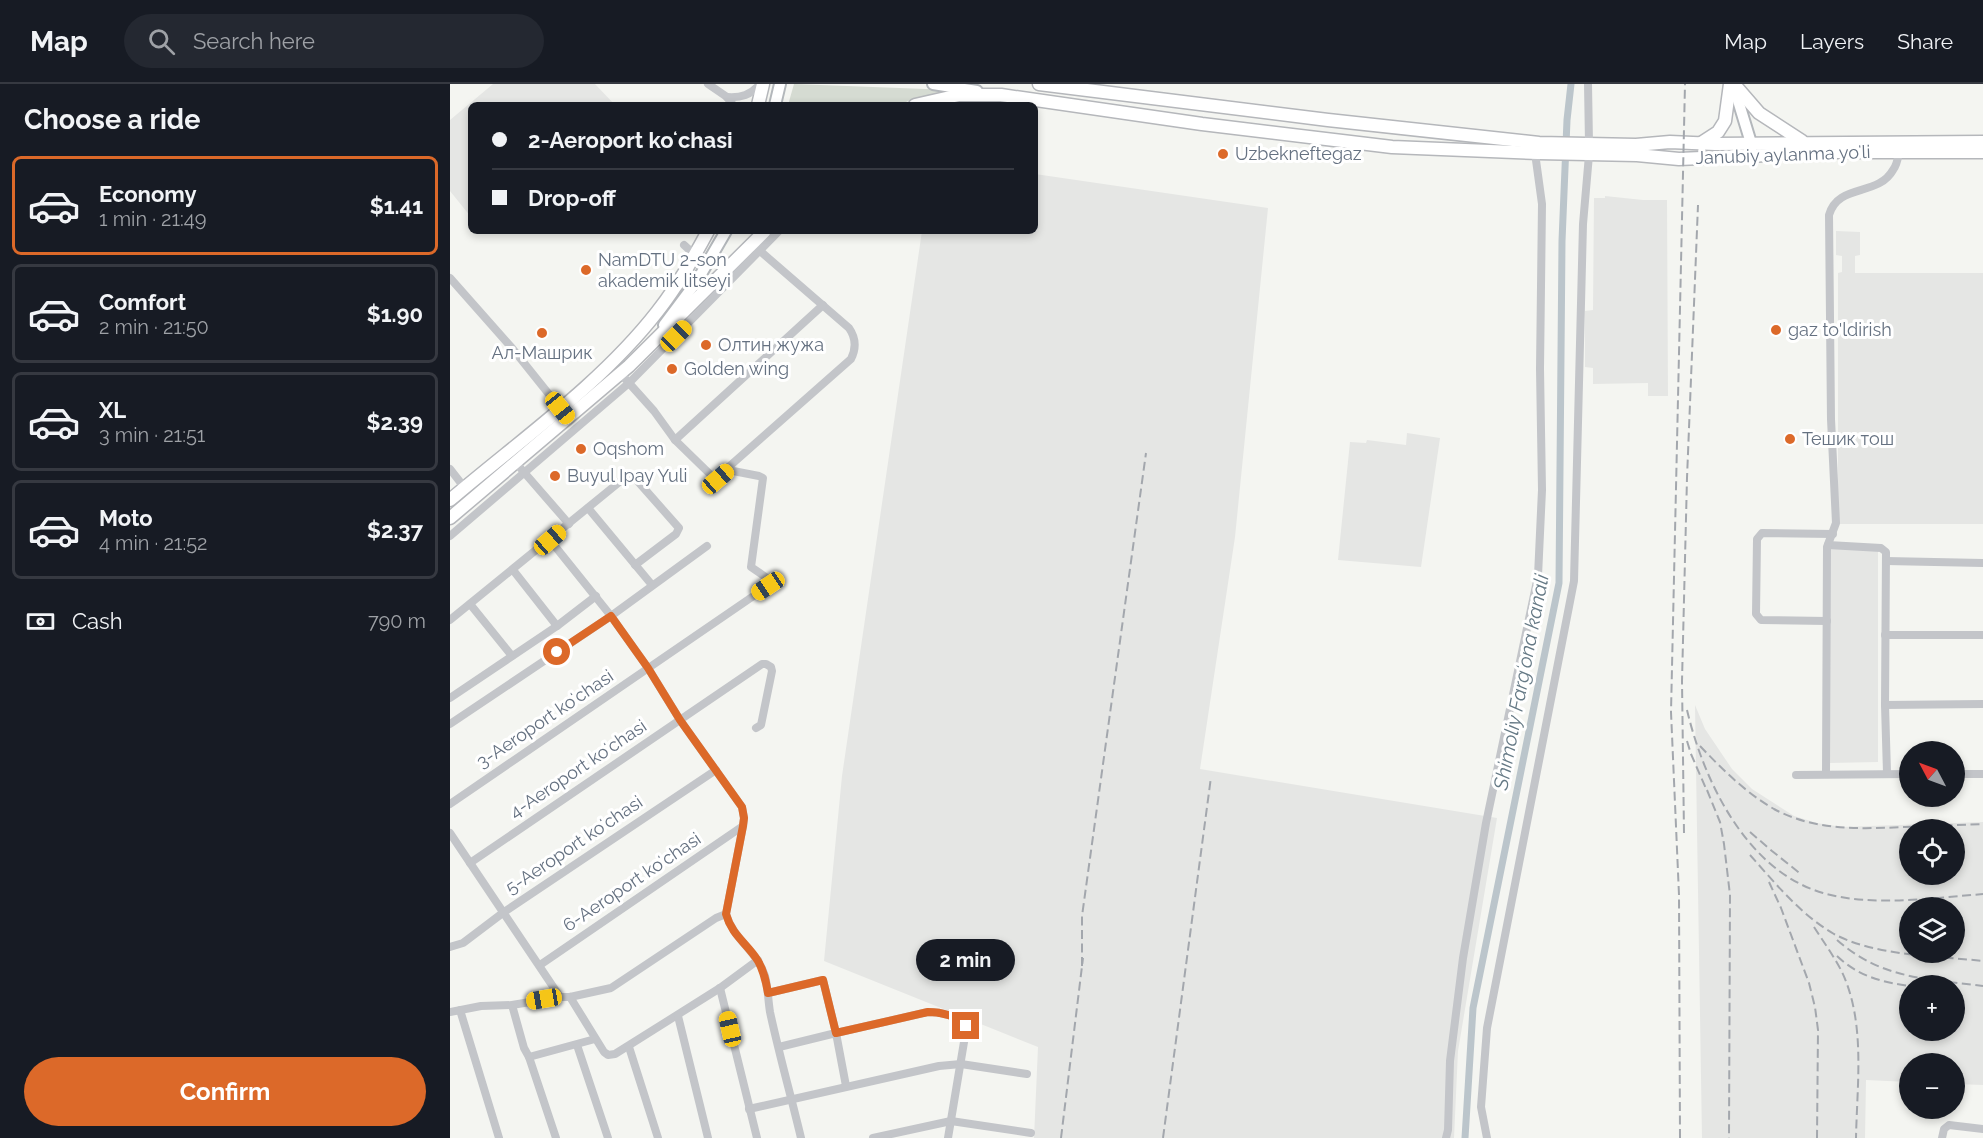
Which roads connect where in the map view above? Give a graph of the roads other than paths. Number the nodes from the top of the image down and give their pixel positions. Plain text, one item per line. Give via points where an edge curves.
1 (708, 84) edge
2 (762, 84) edge
3 (780, 84) edge
4 (933, 84) edge
5 (1038, 84) edge
6 (1588, 84) edge
7 (1732, 84) edge
8 (1001, 95) junction
9 (726, 97) junction
10 (730, 102) edge
11 (759, 102) edge
12 (776, 102) edge
13 (928, 102) edge
14 (1803, 142) junction
15 (1983, 142) edge
16 (1701, 143) junction
17 (1957, 147) junction
18 (1587, 149) junction
19 (1751, 149) junction
20 (1537, 150) junction
21 (1899, 152) junction
22 (1983, 152) edge
23 (706, 234) edge
24 (724, 234) edge
25 (763, 234) edge
26 (776, 234) edge
27 (684, 245) dead end
28 (756, 247) junction
29 (695, 255) junction
30 (450, 278) edge
31 (823, 305) junction
32 (626, 374) junction
33 (560, 408) junction
34 (568, 418) junction
35 (675, 440) junction
36 (521, 467) junction
37 (450, 470) edge
38 (728, 470) junction
39 (464, 488) junction
40 (450, 500) edge
41 (588, 508) junction
42 (450, 518) edge
43 (569, 524) junction
44 (1833, 534) junction
45 (450, 536) edge
46 (550, 540) junction
47 (1828, 545) junction
48 (707, 546) dead end
49 (1887, 561) junction
50 (1983, 563) edge
51 (635, 565) junction
52 (513, 570) junction
53 (652, 585) junction
54 (596, 596) junction
55 (470, 604) junction
56 (611, 616) junction
57 (450, 620) edge
58 (1827, 621) junction
59 (557, 626) junction
60 (1885, 634) junction
61 (1983, 635) edge
62 (512, 656) junction
63 (648, 668) junction
64 (450, 698) edge
65 (1983, 704) edge
66 (1885, 705) junction
67 (680, 720) junction
68 (450, 724) edge
69 (756, 728) dead end
70 (717, 770) junction
71 (1887, 773) junction
72 (1826, 774) junction
73 (1899, 774) edge
74 (1965, 774) edge
75 (1983, 774) edge
76 (1796, 775) dead end
77 (450, 804) edge
78 (743, 826) junction
79 (450, 833) edge
80 (470, 863) junction
81 (504, 912) junction
82 (726, 914) junction
83 (451, 945) edge
84 (758, 960) junction
85 (540, 965) junction
86 (720, 988) junction
87 (768, 993) junction
88 (560, 997) junction
89 (570, 997) junction
90 (512, 1005) junction
91 (460, 1010) junction
92 (450, 1012) edge
93 (678, 1016) junction
94 (836, 1033) junction
95 (595, 1039) junction
96 (577, 1044) junction
97 (629, 1047) junction
98 (779, 1047) junction
99 (529, 1057) junction
100 (961, 1064) junction
101 (1027, 1074) dead end
102 (846, 1086) junction
103 (791, 1099) junction
104 (749, 1109) junction
105 (951, 1121) junction
106 (1983, 1129) edge
107 (1031, 1133) dead end
108 (499, 1138) edge
109 (556, 1138) edge
110 (608, 1138) edge
111 (658, 1138) edge
112 (708, 1138) edge
113 (757, 1138) edge
114 (801, 1138) edge
115 (873, 1138) edge
116 (948, 1138) edge
117 (1446, 1138) edge
118 (1487, 1138) edge
119 (1942, 1138) edge

1 - 9 street
2 - 9 street via 746,95
2 - 11 highway
3 - 12 main road
4 - 8 main road
5 - 20 highway
6 - 18 street
7 - 14 highway via 1759,113
7 - 16 highway via 1725,121 1718,132
7 - 19 main road
8 - 13 highway via 959,95
8 - 20 highway via 1392,147
9 - 10 street
14 - 17 highway, Janubiy aylanma yoʻli
14 - 19 highway, Janubiy aylanma yoʻli
15 - 17 highway, Janubiy aylanma yoʻli
16 - 18 highway, Janubiy aylanma yoʻli
16 - 19 highway, Janubiy aylanma yoʻli
17 - 21 highway, Janubiy aylanma yoʻli
17 - 22 highway, Janubiy aylanma yoʻli
18 - 19 highway, Janubiy aylanma yoʻli via 1679,159
18 - 20 highway
18 - 118 street via 1574,581 1487,1028 1481,1107
19 - 21 highway, Janubiy aylanma yoʻli
20 - 117 street via 1542,204 1542,490 1538,576 1486,823 1465,947 1450,1061
21 - 44 street via 1895,168 1885,180 1840,197 1830,215 1836,523
23 - 29 highway
24 - 32 main road via 682,302
25 - 28 highway
26 - 28 street
27 - 29 street
28 - 31 street
28 - 32 highway
29 - 33 highway via 637,335
30 - 33 street
31 - 35 street
31 - 38 street via 853,334 851,359
32 - 34 highway
32 - 35 street
32 - 36 street
33 - 34 street
33 - 39 highway
34 - 36 highway
35 - 38 street via 712,478 718,479
36 - 42 highway
36 - 43 street
36 - 45 street
37 - 39 street
38 - 63 street, 3-Aeroport koʻchasi via 763,478 751,567 770,584
39 - 40 highway
41 - 43 street
41 - 51 street
41 - 51 street via 631,475 678,526 676,534
43 - 46 street
44 - 47 street
44 - 58 street via 1762,533 1757,539 1758,618
46 - 52 street
46 - 54 street
47 - 49 street via 1883,548
47 - 58 street
48 - 53 street
49 - 50 street
49 - 60 street
51 - 53 street
52 - 55 street
52 - 59 street
53 - 56 street
54 - 56 street
54 - 59 street
55 - 57 street
55 - 62 street
56 - 63 street
56 - 68 street
58 - 72 street
59 - 62 street
60 - 61 street
60 - 66 street
62 - 64 street
63 - 67 street
63 - 77 street, 3-Aeroport koʻchasi
65 - 66 street
66 - 71 street
67 - 69 street, 4-Aeroport koʻchasi via 766,664 772,671
67 - 70 street
67 - 80 street, 4-Aeroport koʻchasi
70 - 78 street via 742,807
70 - 81 street, 5-Aeroport koʻchasi
71 - 72 street
71 - 73 street
72 - 76 street
74 - 75 street
78 - 82 street
78 - 85 street, 6-Aeroport koʻchasi
79 - 80 street
80 - 81 street
81 - 83 street, 5-Aeroport koʻchasi via 463,943
81 - 85 street
82 - 84 street via 735,935
82 - 89 street via 611,988
84 - 86 street
84 - 87 street
85 - 88 street
86 - 93 street
86 - 104 street
87 - 94 street via 823,980
87 - 98 street
88 - 89 street
88 - 90 street
89 - 95 street
90 - 91 street
90 - 99 street
91 - 92 street
91 - 108 street
93 - 97 street
93 - 112 street
94 - 98 street
94 - 100 street via 938,1012 961,1020 966,1026
94 - 102 street
95 - 96 street
95 - 97 street via 608,1055
96 - 99 street
96 - 110 street
97 - 111 street
98 - 103 street
99 - 109 street
100 - 101 street
100 - 102 street
100 - 105 street
102 - 103 street
103 - 104 street
103 - 114 street
104 - 113 street
105 - 107 street
105 - 115 street
105 - 116 street
106 - 119 street via 1946,1126

